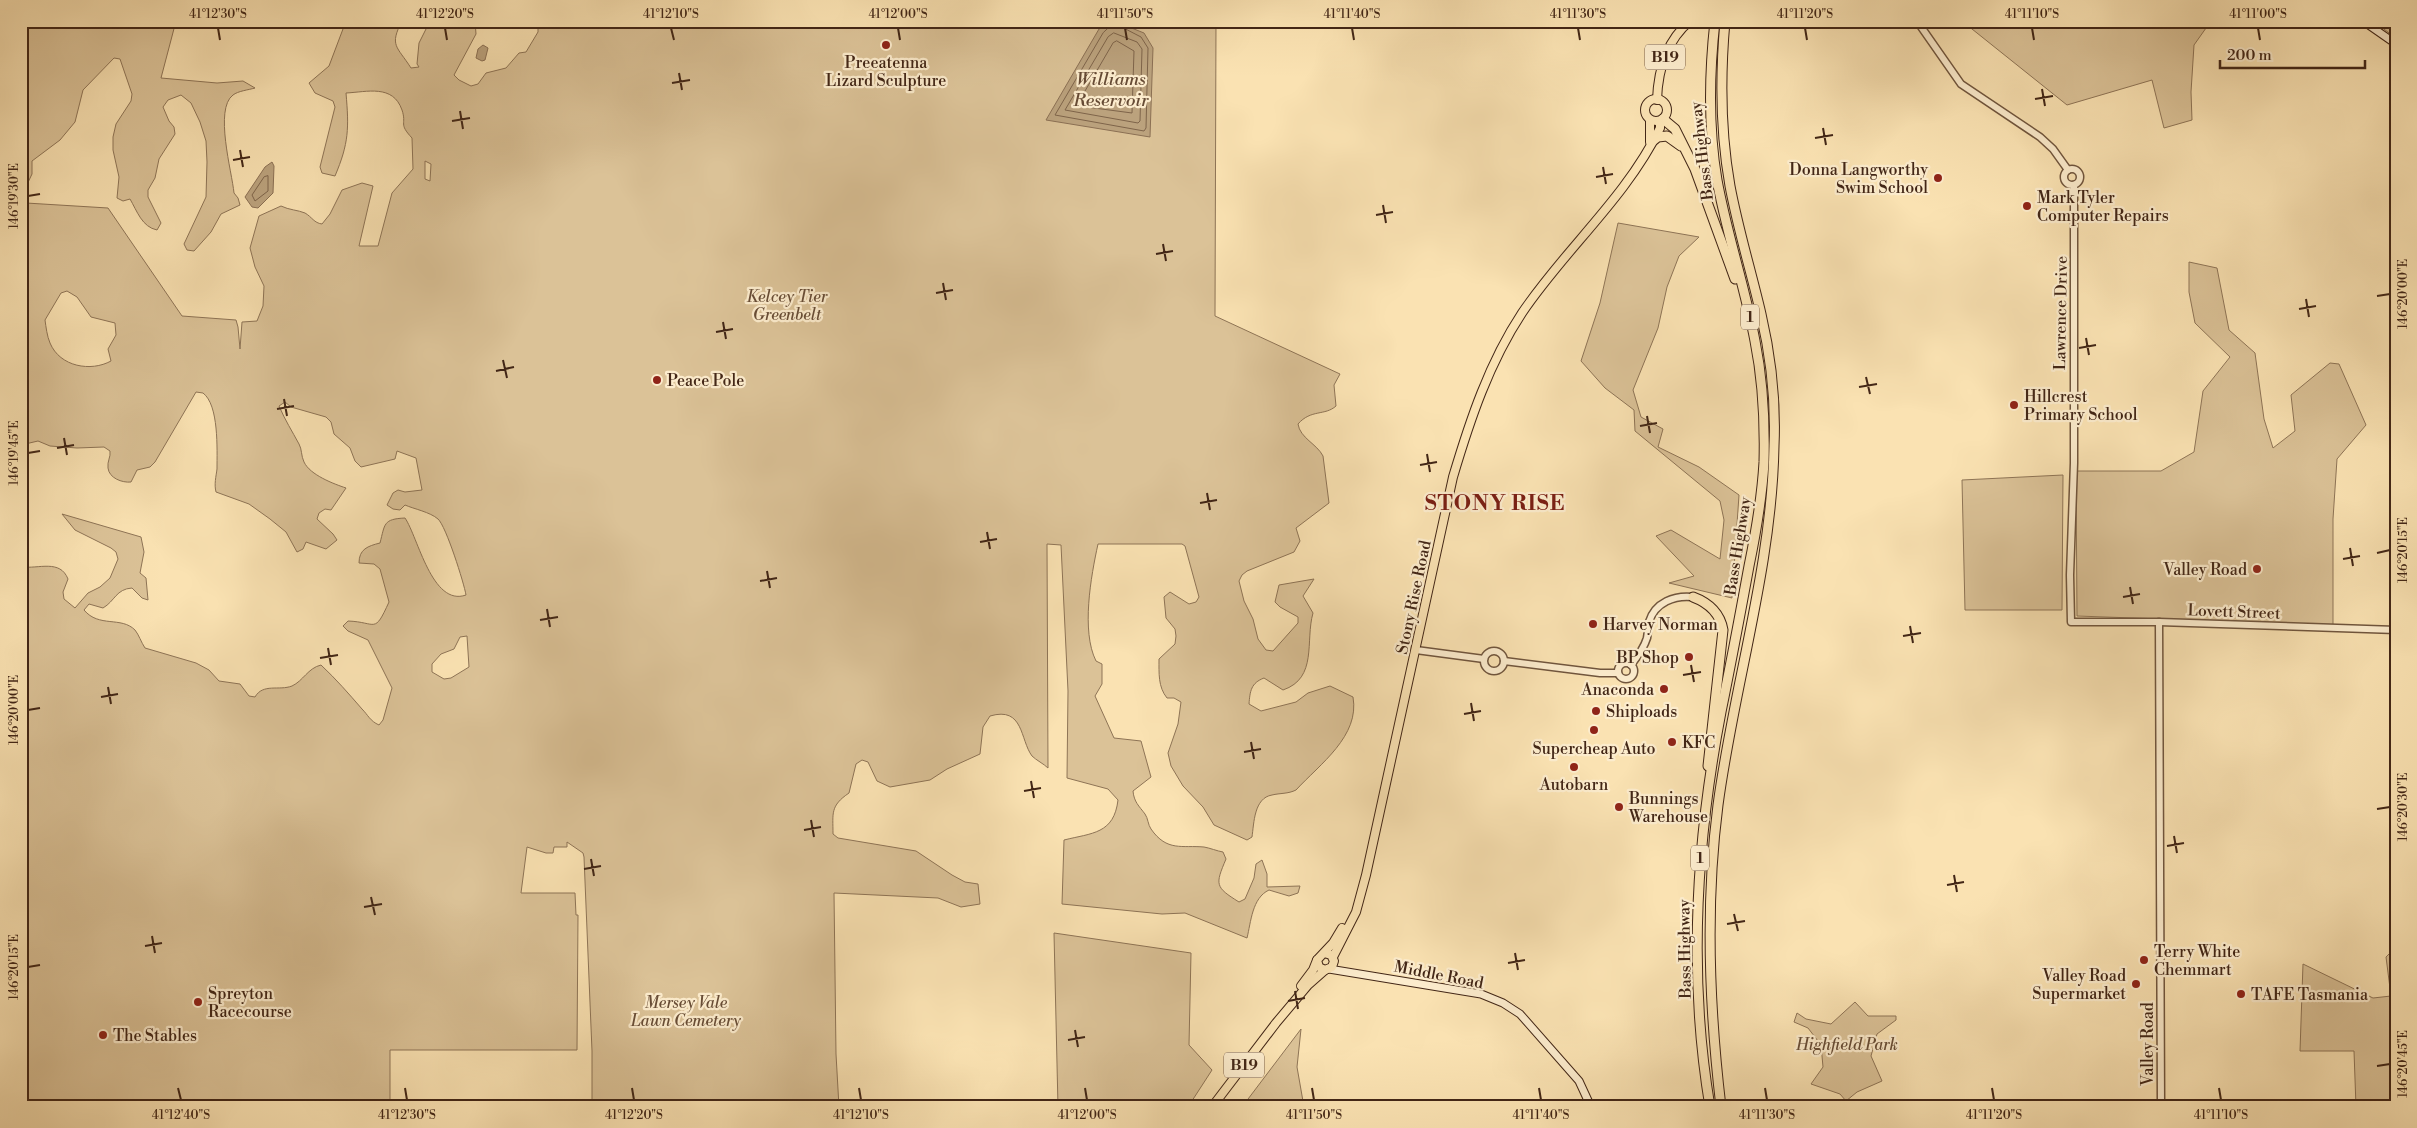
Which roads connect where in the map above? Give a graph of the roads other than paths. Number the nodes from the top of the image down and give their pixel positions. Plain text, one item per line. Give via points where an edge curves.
1 (1690, 21) edge
2 (1725, 21) edge
3 (1917, 21) edge
4 (2363, 21) edge
5 (1715, 23) edge
6 (2396, 44) edge
7 (1657, 100) junction
8 (1650, 120) junction
9 (1662, 120) junction
10 (1652, 144) junction
11 (1684, 148) junction
12 (2068, 170) junction
13 (2074, 185) junction
14 (1755, 339) junction
15 (1693, 597) joint
16 (2071, 622) joint
17 (2160, 622) junction
18 (2396, 630) edge
19 (1416, 650) junction
20 (1484, 659) junction
21 (1504, 661) junction
22 (1631, 664) junction
23 (1618, 673) junction
24 (1706, 804) junction
25 (1360, 896) junction
26 (1324, 953) junction
27 (1334, 959) junction
28 (1317, 960) junction
29 (1327, 970) junction
30 (1350, 972) junction
31 (1699, 1000) junction
32 (1276, 1023) junction
33 (1714, 1048) junction
34 (1212, 1107) edge
35 (1591, 1107) edge
36 (1705, 1107) edge
37 (1710, 1107) edge
38 (1721, 1107) edge
39 (1726, 1107) edge
40 (2161, 1107) edge

1 - 7 main road, B19 via 1672,40 1666,54
2 - 33 highway, Bass Highway / 1 via 1720,93 1724,146 1734,207 1768,350 1774,400 1774,444 1773,484 1765,546 1718,804 1710,968
3 - 12 street via 1961,84 2040,137
4 - 6 main road
5 - 14 highway, Bass Highway / 1 via 1709,92 1713,151 1723,210
7 - 8 main road, B19 via 1650,101 1646,107
7 - 9 main road, B19 via 1667,108
8 - 9 main road
8 - 10 main road, Stony Rise Road / B19
9 - 10 main road, Stony Rise Road / B19
9 - 11 highway via 1673,126
10 - 11 highway via 1658,137 1666,136
10 - 19 main road, Stony Rise Road / B19 via 1634,174 1522,313 1500,350 1471,417 1453,477
11 - 14 highway via 1695,168
12 - 13 street via 2064,181
12 - 13 street via 2079,175
13 - 16 street, Lawrence Drive
14 - 24 highway, Bass Highway / 1 via 1763,409 1761,497
15 - 22 street via 1682,596 1662,603 1649,621 1644,646
15 - 24 highway via 1713,609 1723,630 1708,754
16 - 17 street, Lovett Street
17 - 18 street, Lovett Street
17 - 40 street, Valley Road
19 - 20 street
19 - 25 main road, Stony Rise Road / B19
20 - 21 street via 1493,651 1500,652
20 - 21 street via 1485,666 1493,671 1499,670
21 - 23 street
22 - 23 street via 1620,665
22 - 23 street via 1634,671 1630,678
24 - 31 highway, Bass Highway / 1 via 1697,909
25 - 26 main road, Stony Rise Road / B19
25 - 27 main road, Stony Rise Road / B19
26 - 27 main road
26 - 28 main road, B19
27 - 29 main road, B19
27 - 30 main road, Middle Road
28 - 29 main road via 1319,967
28 - 32 main road, B19
29 - 30 main road, Middle Road
29 - 32 main road, B19 via 1308,985
30 - 35 main road, Middle Road via 1481,994 1503,1003 1520,1014 1564,1062 1579,1081
31 - 36 highway
31 - 37 highway, Bass Highway / 1
32 - 34 main road, B19
33 - 38 highway, Bass Highway / 1
33 - 39 highway

